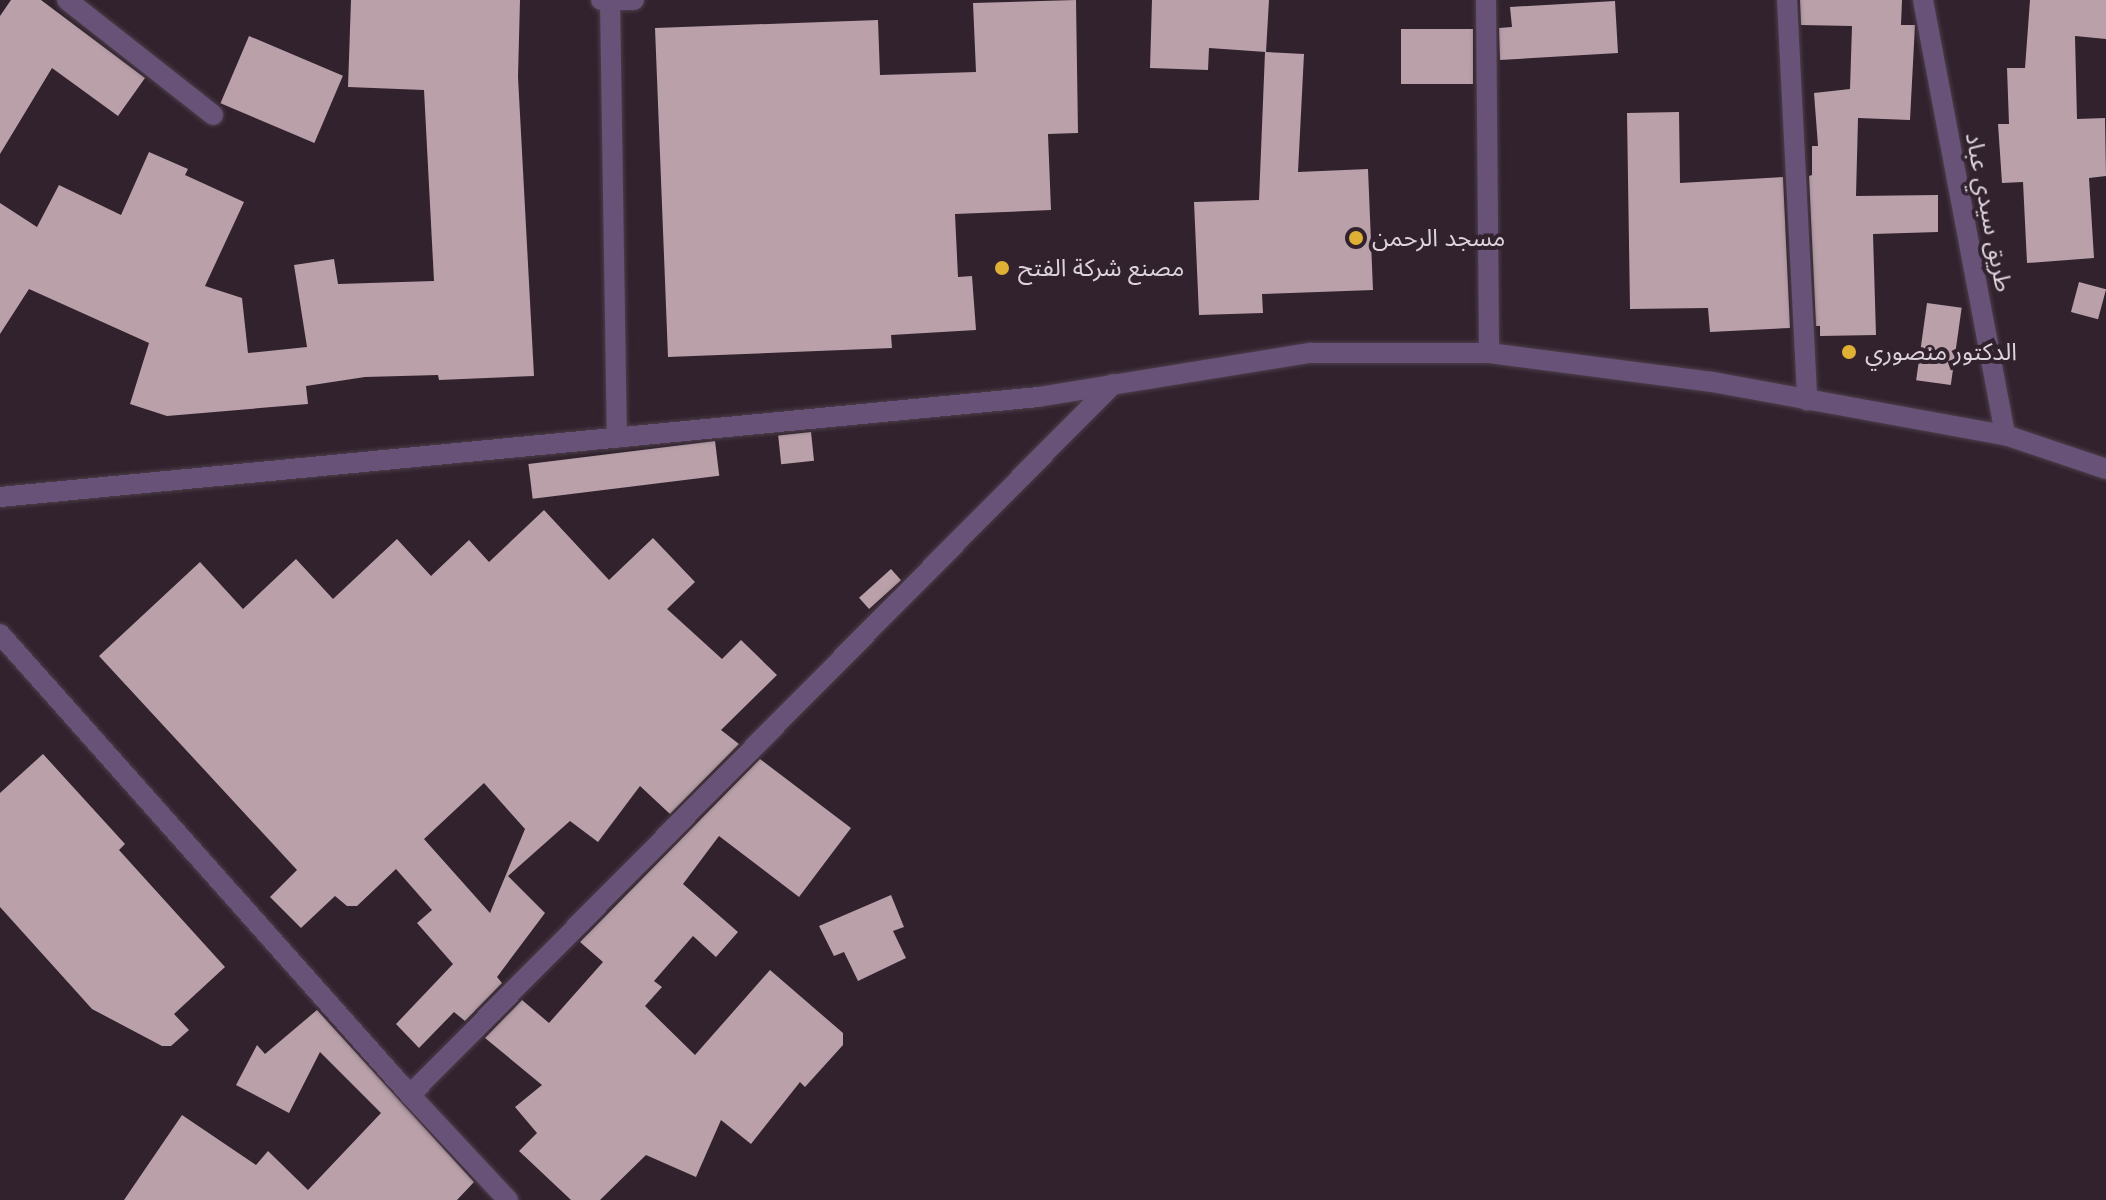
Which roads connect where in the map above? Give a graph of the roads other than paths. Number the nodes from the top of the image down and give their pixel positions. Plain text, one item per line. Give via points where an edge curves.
1 (67, 0) edge
2 (601, 0) edge
3 (610, 0) edge
4 (634, 0) edge
5 (1486, 0) edge
6 (1787, 0) edge
7 (1923, 0) edge
8 (213, 115) dead end
9 (1489, 353) junction
10 (1113, 384) junction
11 (1807, 401) junction
12 (2005, 435) junction
13 (617, 438) junction
14 (2106, 469) edge
15 (0, 497) edge
16 (0, 634) edge
17 (410, 1095) junction
18 (508, 1200) edge

1 - 8 street
2 - 3 street
3 - 4 street
3 - 13 street
5 - 9 street
6 - 11 street
7 - 12 street, طريق سيدي عباد
9 - 10 street via 1311,353
9 - 11 street via 1712,382
10 - 13 street via 1038,397
10 - 17 street
11 - 12 street
12 - 14 street
13 - 15 street
16 - 17 street
17 - 18 street

